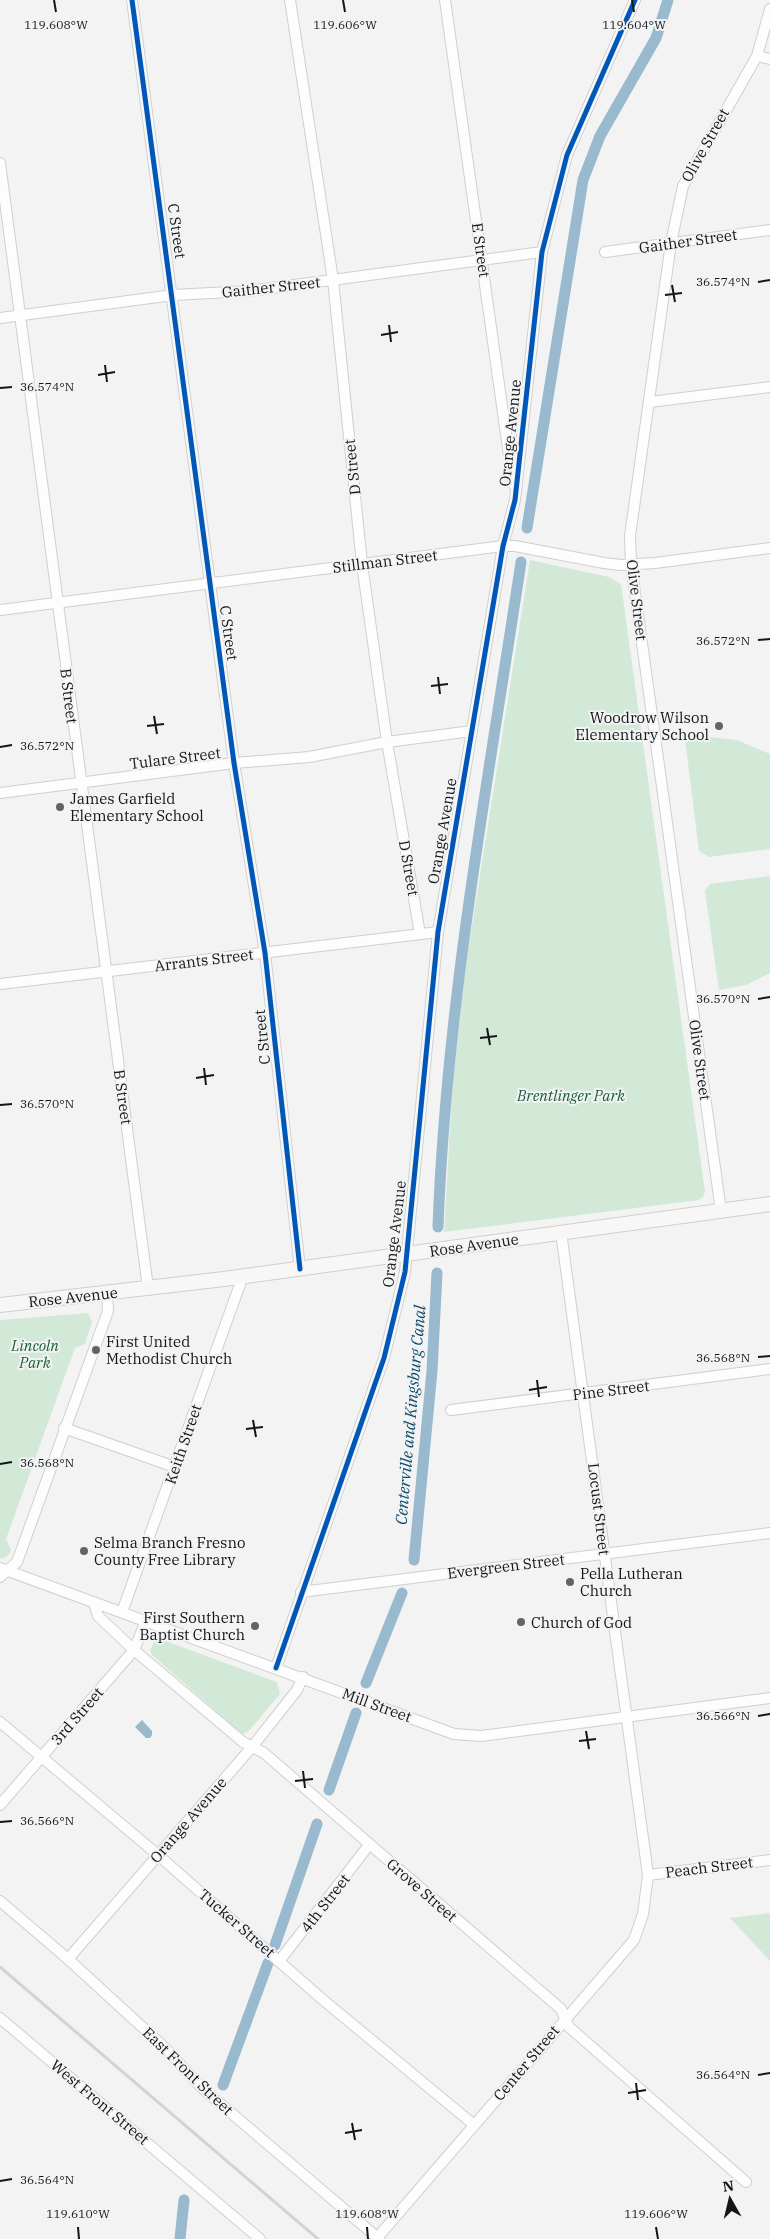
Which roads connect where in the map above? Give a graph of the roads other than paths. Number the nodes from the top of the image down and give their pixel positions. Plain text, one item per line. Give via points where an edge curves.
1 (132, 0) edge
2 (290, 0) edge
3 (444, 0) edge
4 (635, 0) edge
5 (770, 9) edge
6 (757, 56) junction
7 (770, 59) edge
8 (0, 163) edge
9 (770, 230) edge
10 (671, 243) junction
11 (542, 252) junction
12 (605, 252) dead end
13 (482, 260) junction
14 (333, 280) junction
15 (173, 295) junction
16 (20, 316) junction
17 (0, 318) edge
18 (770, 387) edge
19 (650, 402) junction
20 (515, 500) junction
21 (503, 546) junction
22 (770, 548) edge
23 (362, 564) junction
24 (631, 564) junction
25 (210, 583) junction
26 (57, 603) junction
27 (0, 610) edge
28 (472, 731) junction
29 (387, 742) junction
30 (234, 763) junction
31 (80, 782) junction
32 (0, 793) edge
33 (438, 932) junction
34 (420, 934) junction
35 (265, 953) junction
36 (106, 971) junction
37 (0, 984) edge
38 (770, 1204) edge
39 (721, 1211) junction
40 (561, 1232) junction
41 (407, 1254) junction
42 (300, 1269) junction
43 (243, 1276) junction
44 (148, 1288) junction
45 (106, 1293) junction
46 (0, 1305) edge
47 (770, 1369) edge
48 (584, 1393) junction
49 (451, 1410) dead end
50 (64, 1428) junction
51 (175, 1467) junction
52 (770, 1533) edge
53 (605, 1554) junction
54 (3, 1572) edge
55 (301, 1592) junction
56 (94, 1603) junction
57 (122, 1612) junction
58 (146, 1621) junction
59 (134, 1650) junction
60 (276, 1668) junction
61 (303, 1677) junction
62 (770, 1698) edge
63 (627, 1717) junction
64 (0, 1722) edge
65 (252, 1747) junction
66 (42, 1758) junction
67 (0, 1805) edge
68 (370, 1845) junction
69 (158, 1855) junction
70 (770, 1860) edge
71 (648, 1875) junction
72 (0, 1901) edge
73 (68, 1958) junction
74 (280, 1960) junction
75 (565, 2017) junction
76 (0, 2018) edge
77 (473, 2124) junction
78 (746, 2182) dead end
79 (378, 2238) edge
80 (260, 2239) edge

1 - 15 street, C Street
2 - 14 street, D Street
3 - 13 street, E Street
4 - 11 street, Orange Avenue via 567,155
5 - 6 street, Olive Street
6 - 7 street
6 - 10 street, Olive Street via 687,175
8 - 16 street, B Street
9 - 10 street, Gaither Street
10 - 12 street, Gaither Street
10 - 19 street, Olive Street
11 - 13 street, Gaither Street
11 - 20 street, Orange Avenue
13 - 14 street, Gaither Street
13 - 20 street, E Street
14 - 15 street, Gaither Street via 249,291
14 - 23 street, D Street
15 - 16 street, Gaither Street
15 - 25 street, C Street
16 - 17 street, Gaither Street
16 - 26 street, B Street
18 - 19 street
19 - 24 street, Olive Street via 630,536
20 - 21 street, Orange Avenue
21 - 23 street, Stillman Street
21 - 24 street, Stillman Street via 604,563
21 - 28 street, Orange Avenue
22 - 24 street, Stillman Street
23 - 25 street, Stillman Street
23 - 29 street, D Street
24 - 39 street, Olive Street
25 - 26 street, Stillman Street
25 - 30 street, C Street
26 - 27 street, Stillman Street
26 - 31 street, B Street
28 - 29 street, Tulare Street
28 - 33 street, Orange Avenue
29 - 30 street, Tulare Street via 309,756
29 - 34 street, D Street
30 - 31 street, Tulare Street
30 - 35 street, C Street
31 - 32 street, Tulare Street
31 - 36 street, B Street
33 - 34 street, Arrants Street
33 - 41 street, Orange Avenue
34 - 35 street, Arrants Street
35 - 36 street, Arrants Street
35 - 42 street, C Street
36 - 37 street, Arrants Street
36 - 44 street, B Street
38 - 39 street, Rose Avenue
39 - 40 street, Rose Avenue
40 - 41 street, Rose Avenue
40 - 48 street, Locust Street
41 - 42 street, Rose Avenue
41 - 55 street, Orange Avenue via 384,1358
42 - 43 street, Rose Avenue
43 - 44 street, Rose Avenue
43 - 51 street, Keith Street
44 - 45 street, Rose Avenue
45 - 46 street, Rose Avenue
45 - 50 street via 108,1311
47 - 48 street, Pine Street
48 - 49 street, Pine Street
48 - 53 street, Locust Street
50 - 51 street
50 - 54 street via 17,1562
51 - 57 street, Keith Street
52 - 53 street, Evergreen Street
53 - 55 street, Evergreen Street
53 - 63 street, Locust Street
54 - 56 street, Mill Street
55 - 60 street, Orange Avenue
56 - 57 street, Mill Street
56 - 59 street, Grove Street via 98,1616
57 - 58 street, Mill Street
58 - 59 street, 3rd Street
58 - 60 street, Mill Street
59 - 65 street, Grove Street
59 - 66 street, 3rd Street
60 - 61 street, Mill Street
61 - 63 street, Mill Street via 454,1734 467,1736
61 - 65 street, Orange Avenue via 297,1690
62 - 63 street, Mill Street
63 - 71 street, Locust Street
64 - 66 street, Tucker Street
65 - 68 street, Grove Street via 264,1753
65 - 69 street, Orange Avenue
66 - 67 street, 3rd Street
66 - 69 street, Tucker Street
68 - 74 street, 4th Street
68 - 75 street, Grove Street via 560,2009
69 - 73 street, Orange Avenue
69 - 74 street, Tucker Street
70 - 71 street, Peach Street
71 - 75 street, Center Street via 643,1914 634,1940
72 - 73 street, East Front Street
73 - 79 street, East Front Street via 165,2048 202,2088
74 - 77 street, Tucker Street via 322,1999
75 - 77 street, Center Street
75 - 78 street, Grove Street via 569,2027
76 - 80 street, West Front Street
77 - 79 street, Center Street

